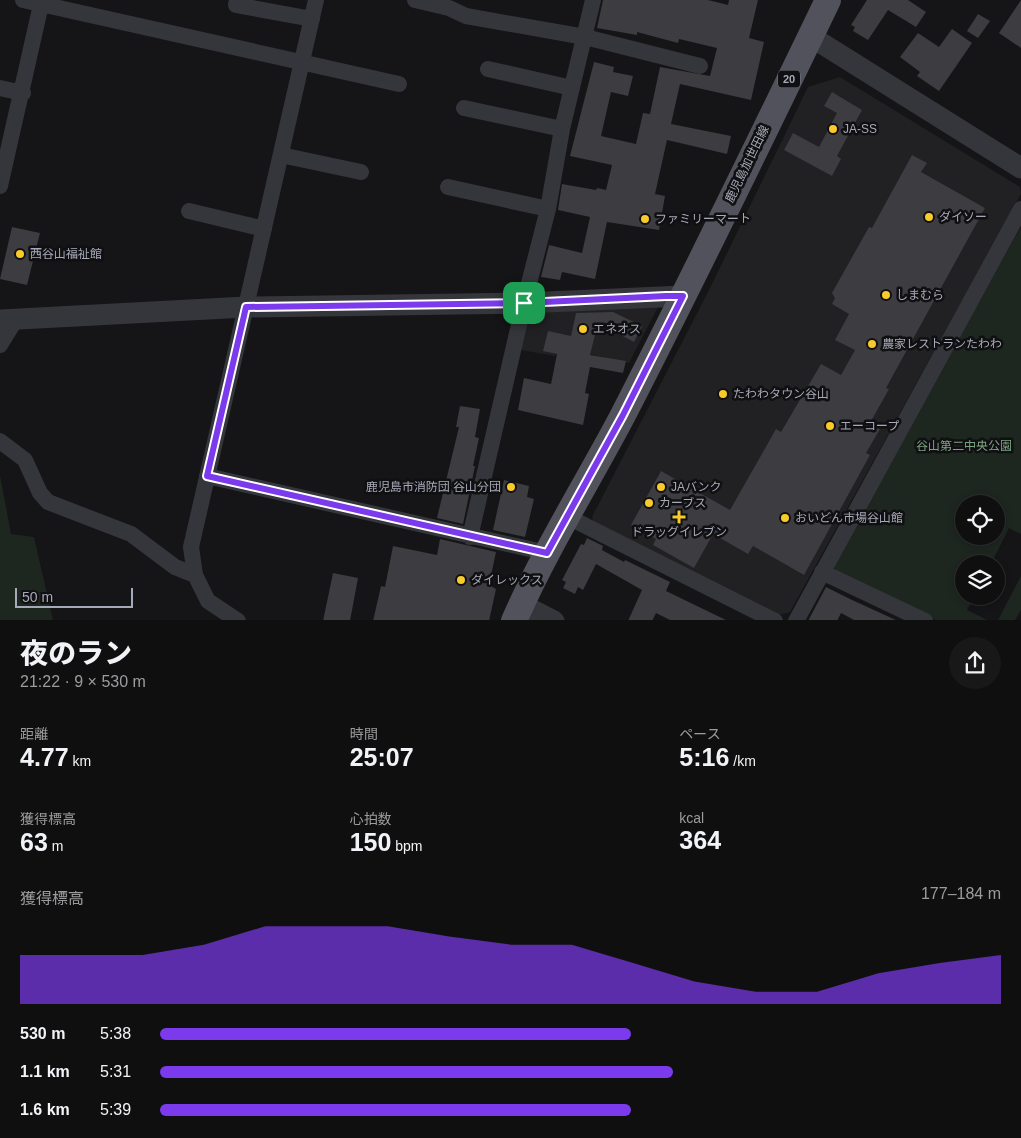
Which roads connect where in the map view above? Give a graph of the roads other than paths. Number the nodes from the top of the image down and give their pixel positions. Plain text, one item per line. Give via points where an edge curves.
1 (23, 0) edge
2 (237, 0) edge
3 (316, 0) edge
4 (415, 0) edge
5 (593, 0) edge
6 (828, 0) edge
7 (42, 2) edge
8 (312, 19) junction
9 (810, 36) junction
10 (585, 37) junction
11 (301, 66) junction
12 (700, 66) dead end
13 (488, 69) dead end
14 (0, 88) edge
15 (398, 88) dead end
16 (572, 88) junction
17 (23, 93) junction
18 (464, 108) dead end
19 (562, 128) junction
20 (281, 155) junction
21 (1021, 168) edge
22 (362, 172) dead end
23 (0, 186) edge
24 (448, 187) dead end
25 (548, 209) junction
26 (1021, 209) edge
27 (189, 211) dead end
28 (264, 229) junction
29 (683, 296) junction
30 (524, 303) junction
31 (246, 307) junction
32 (8, 320) edge
33 (0, 345) edge
34 (0, 441) edge
35 (207, 476) junction
36 (568, 516) junction
37 (470, 537) junction
38 (547, 553) junction
39 (822, 572) junction
40 (195, 575) junction
41 (517, 612) edge
42 (238, 620) edge
43 (554, 620) edge
44 (775, 620) edge
45 (796, 620) edge
46 (925, 620) edge

1 - 7 street
2 - 8 street via 236,5
3 - 8 street
4 - 10 street via 449,8 466,16
5 - 10 street
6 - 9 main road, 鹿児島加世田線 / 20
7 - 11 street
7 - 17 street
8 - 11 street
9 - 21 street
9 - 29 main road, 鹿児島加世田線 / 20
10 - 12 street
10 - 16 street
11 - 15 street
11 - 20 street
13 - 16 street
14 - 17 street
16 - 19 street
17 - 23 street
18 - 19 street
19 - 25 street
20 - 22 street
20 - 28 street
24 - 25 street
25 - 30 street
26 - 39 street
27 - 28 street
28 - 31 street
29 - 30 street
29 - 36 main road, 鹿児島加世田線 / 20
30 - 31 street
30 - 37 street
31 - 32 street
31 - 35 street
32 - 33 street
34 - 40 street via 25,460 40,494 48,502 131,534 175,567
35 - 37 street
35 - 40 street via 191,547
36 - 38 main road, 鹿児島加世田線 / 20
36 - 44 street
37 - 38 street
38 - 41 main road, 鹿児島加世田線 / 20
39 - 45 street
39 - 46 street
40 - 42 street via 208,601
41 - 43 street

